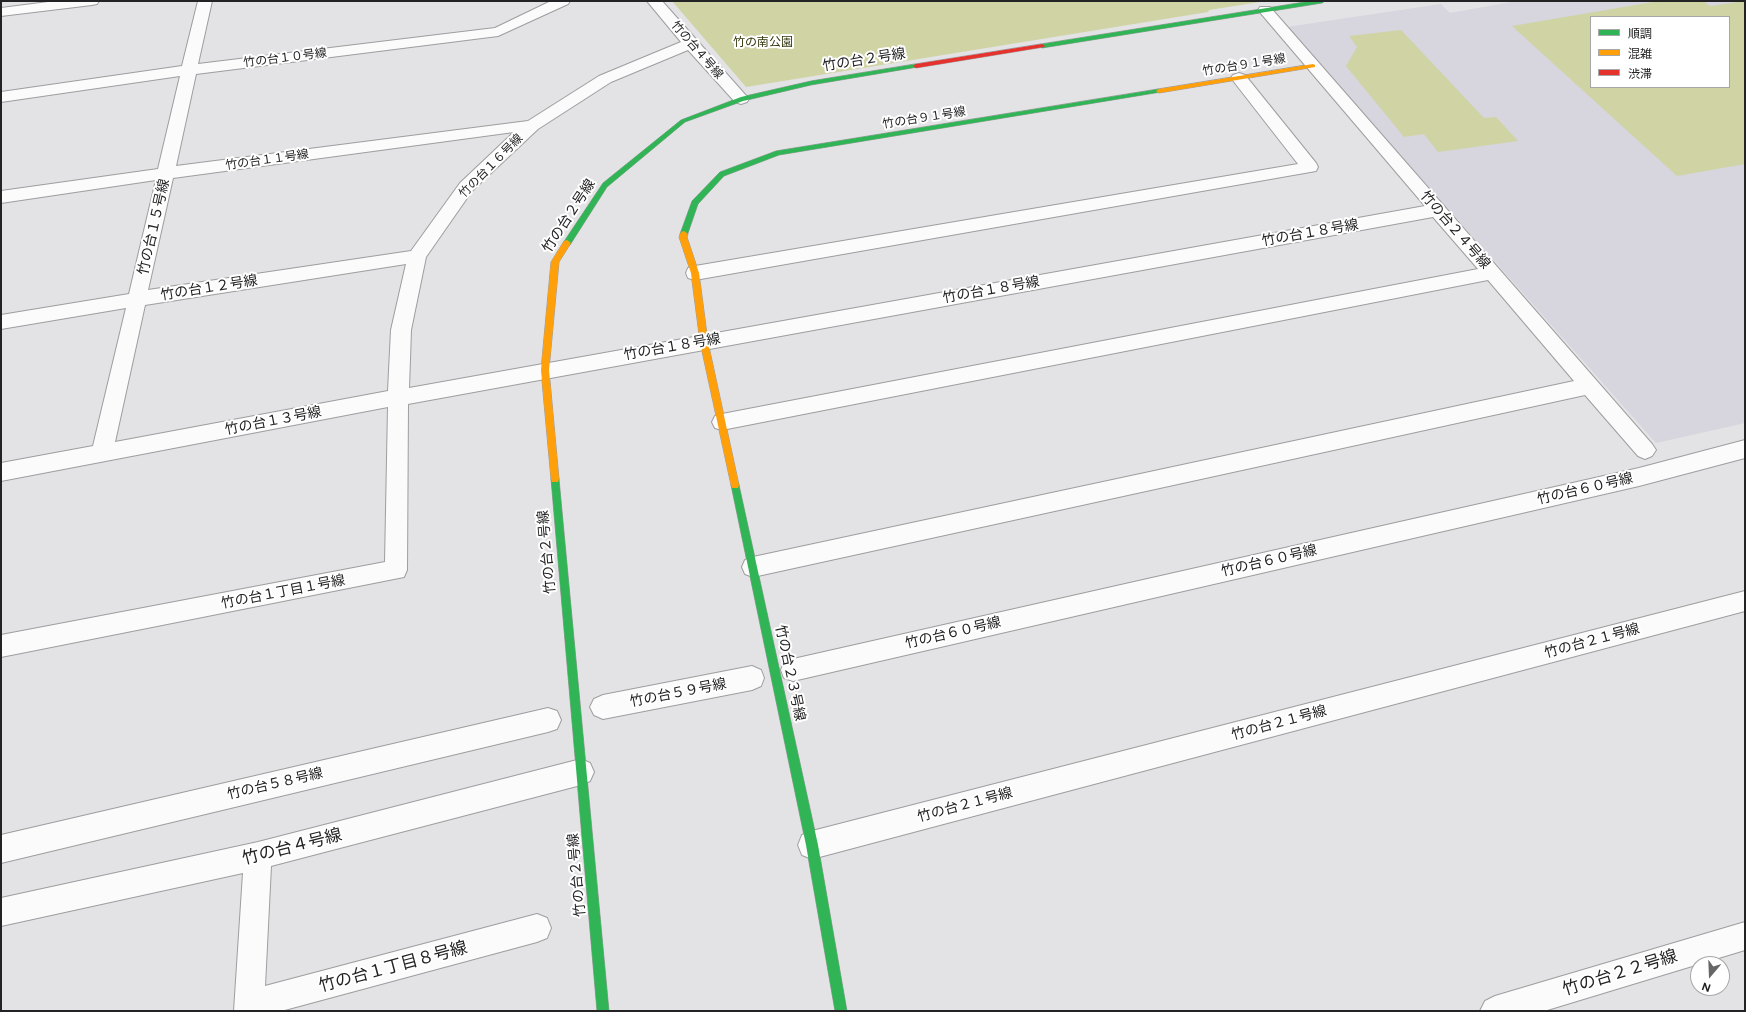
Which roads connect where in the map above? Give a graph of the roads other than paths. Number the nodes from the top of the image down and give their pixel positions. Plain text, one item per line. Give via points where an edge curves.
1 (92, 1) edge
2 (205, 1) edge
3 (563, 1) edge
4 (654, 1) edge
5 (1322, 1) edge
6 (1265, 10) junction
7 (1, 12) edge
8 (690, 44) junction
9 (1314, 66) junction
10 (189, 70) junction
11 (1239, 78) junction
12 (1, 97) edge
13 (741, 99) junction
14 (532, 124) junction
15 (166, 173) junction
16 (1, 197) edge
17 (1437, 210) junction
18 (417, 256) junction
19 (695, 273) junction
20 (1492, 273) junction
21 (137, 299) junction
22 (1, 322) edge
23 (704, 342) junction
24 (545, 370) junction
25 (1589, 386) junction
26 (398, 398) junction
27 (722, 422) junction
28 (1745, 449) edge
29 (1645, 450) dead end
30 (102, 453) junction
31 (1, 472) edge
32 (753, 567) junction
33 (1745, 601) edge
34 (1, 646) edge
35 (793, 670) dead end
36 (752, 678) dead end
37 (603, 707) dead end
38 (548, 720) dead end
39 (581, 772) junction
40 (812, 845) junction
41 (1, 849) edge
42 (258, 856) junction
43 (1, 912) edge
44 (537, 928) dead end
45 (1745, 936) edge
46 (249, 1008) edge
47 (603, 1011) edge
48 (841, 1011) edge
49 (1495, 1011) edge

1 - 7 street
2 - 10 street, 竹の台１５号線
3 - 10 street, 竹の台１０号線 via 498,32
4 - 8 street, 竹の台４号線
5 - 6 street, 竹の台２号線
6 - 9 street, 竹の台２４号線
6 - 13 street, 竹の台２号線 via 811,83
8 - 13 street, 竹の台４号線
8 - 14 street, 竹の台１６号線 via 605,79
9 - 11 street, 竹の台９１号線
9 - 17 street, 竹の台２４号線
10 - 12 street, 竹の台１０号線
10 - 15 street, 竹の台１５号線
11 - 19 street, 竹の台９１号線 via 771,156 722,174 695,203 683,237
11 - 19 street via 1310,167
13 - 24 street, 竹の台２号線 via 683,121 606,185 555,262
14 - 15 street, 竹の台１１号線
14 - 18 street, 竹の台１６号線 via 466,187
15 - 16 street, 竹の台１１号線
15 - 21 street, 竹の台１５号線
17 - 20 street, 竹の台２４号線
17 - 23 street, 竹の台１８号線
18 - 21 street, 竹の台１２号線
18 - 26 street, 竹の台１６号線 via 401,330
19 - 23 street, 竹の台９１号線
20 - 25 street, 竹の台２４号線
20 - 27 street
21 - 22 street, 竹の台１２号線
21 - 30 street, 竹の台１５号線
23 - 24 street, 竹の台１８号線
23 - 27 street, 竹の台２３号線
24 - 26 street, 竹の台１３号線
24 - 39 street, 竹の台２号線
25 - 29 street, 竹の台２４号線
25 - 32 street
26 - 30 street, 竹の台１３号線
26 - 34 street, 竹の台１丁目１号線 via 396,570
27 - 32 street, 竹の台２３号線
28 - 35 street, 竹の台６０号線 via 1639,477
30 - 31 street, 竹の台１３号線
32 - 40 street, 竹の台２３号線
33 - 40 street, 竹の台２１号線
36 - 37 street, 竹の台５９号線
38 - 41 street, 竹の台５８号線
39 - 42 street, 竹の台４号線
39 - 47 street, 竹の台２号線
40 - 48 street, 竹の台２３号線
42 - 43 street, 竹の台４号線
42 - 46 street
44 - 46 street, 竹の台１丁目８号線
45 - 49 street, 竹の台２２号線

